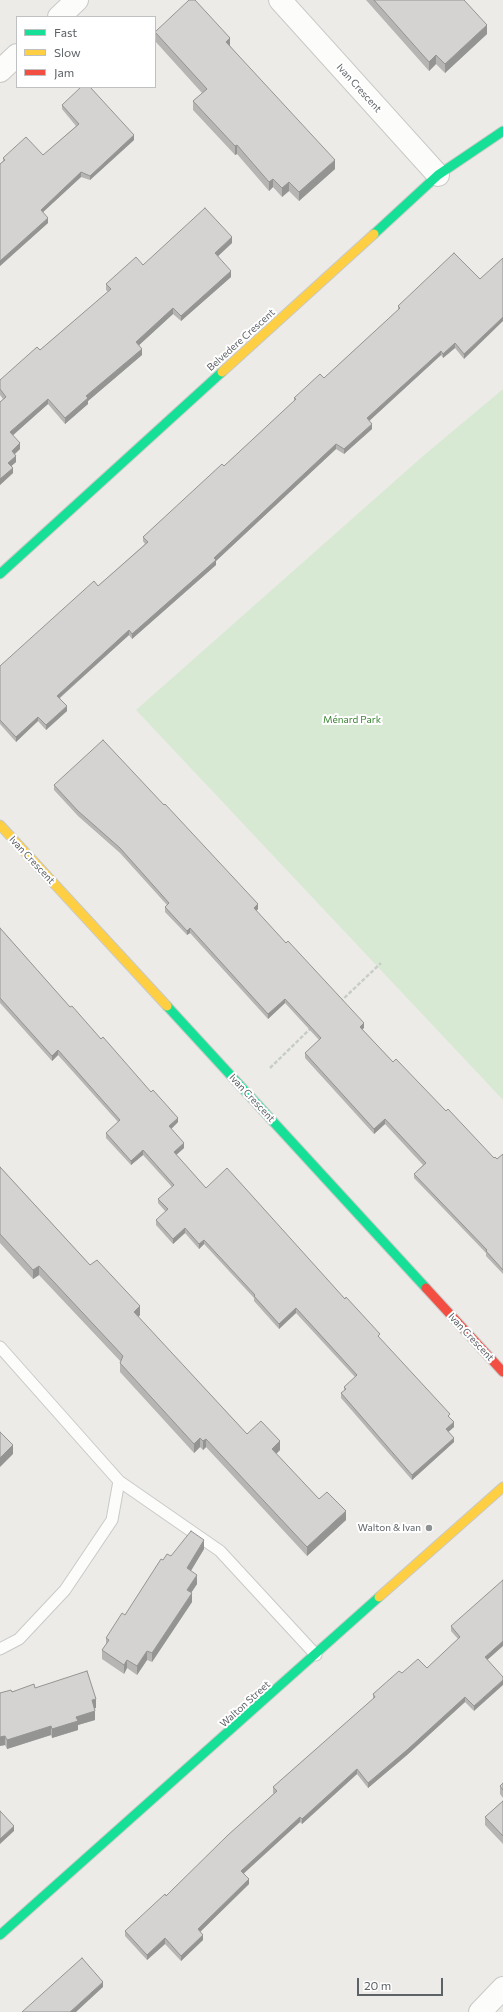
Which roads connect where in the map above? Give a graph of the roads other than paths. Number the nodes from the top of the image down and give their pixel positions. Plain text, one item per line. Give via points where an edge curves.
1 (78, 0) edge
2 (280, 0) edge
3 (60, 16) edge
4 (16, 56) edge
5 (0, 71) edge
6 (503, 131) edge
7 (438, 175) junction
8 (0, 574) edge
9 (0, 825) edge
10 (0, 1347) edge
11 (503, 1372) edge
12 (119, 1481) junction
13 (503, 1487) edge
14 (0, 1649) edge
15 (316, 1655) junction
16 (0, 1935) edge
17 (503, 1988) edge
18 (480, 2012) edge

1 - 3 street
2 - 7 street, Ivan Crescent
4 - 5 street
6 - 7 street, Belvedere Crescent
7 - 8 street, Belvedere Crescent
9 - 11 street, Ivan Crescent
10 - 12 lane
12 - 14 lane via 112,1520 64,1590 19,1639
12 - 15 lane via 220,1551
13 - 15 street, Walton Street
15 - 16 street, Walton Street
17 - 18 street

